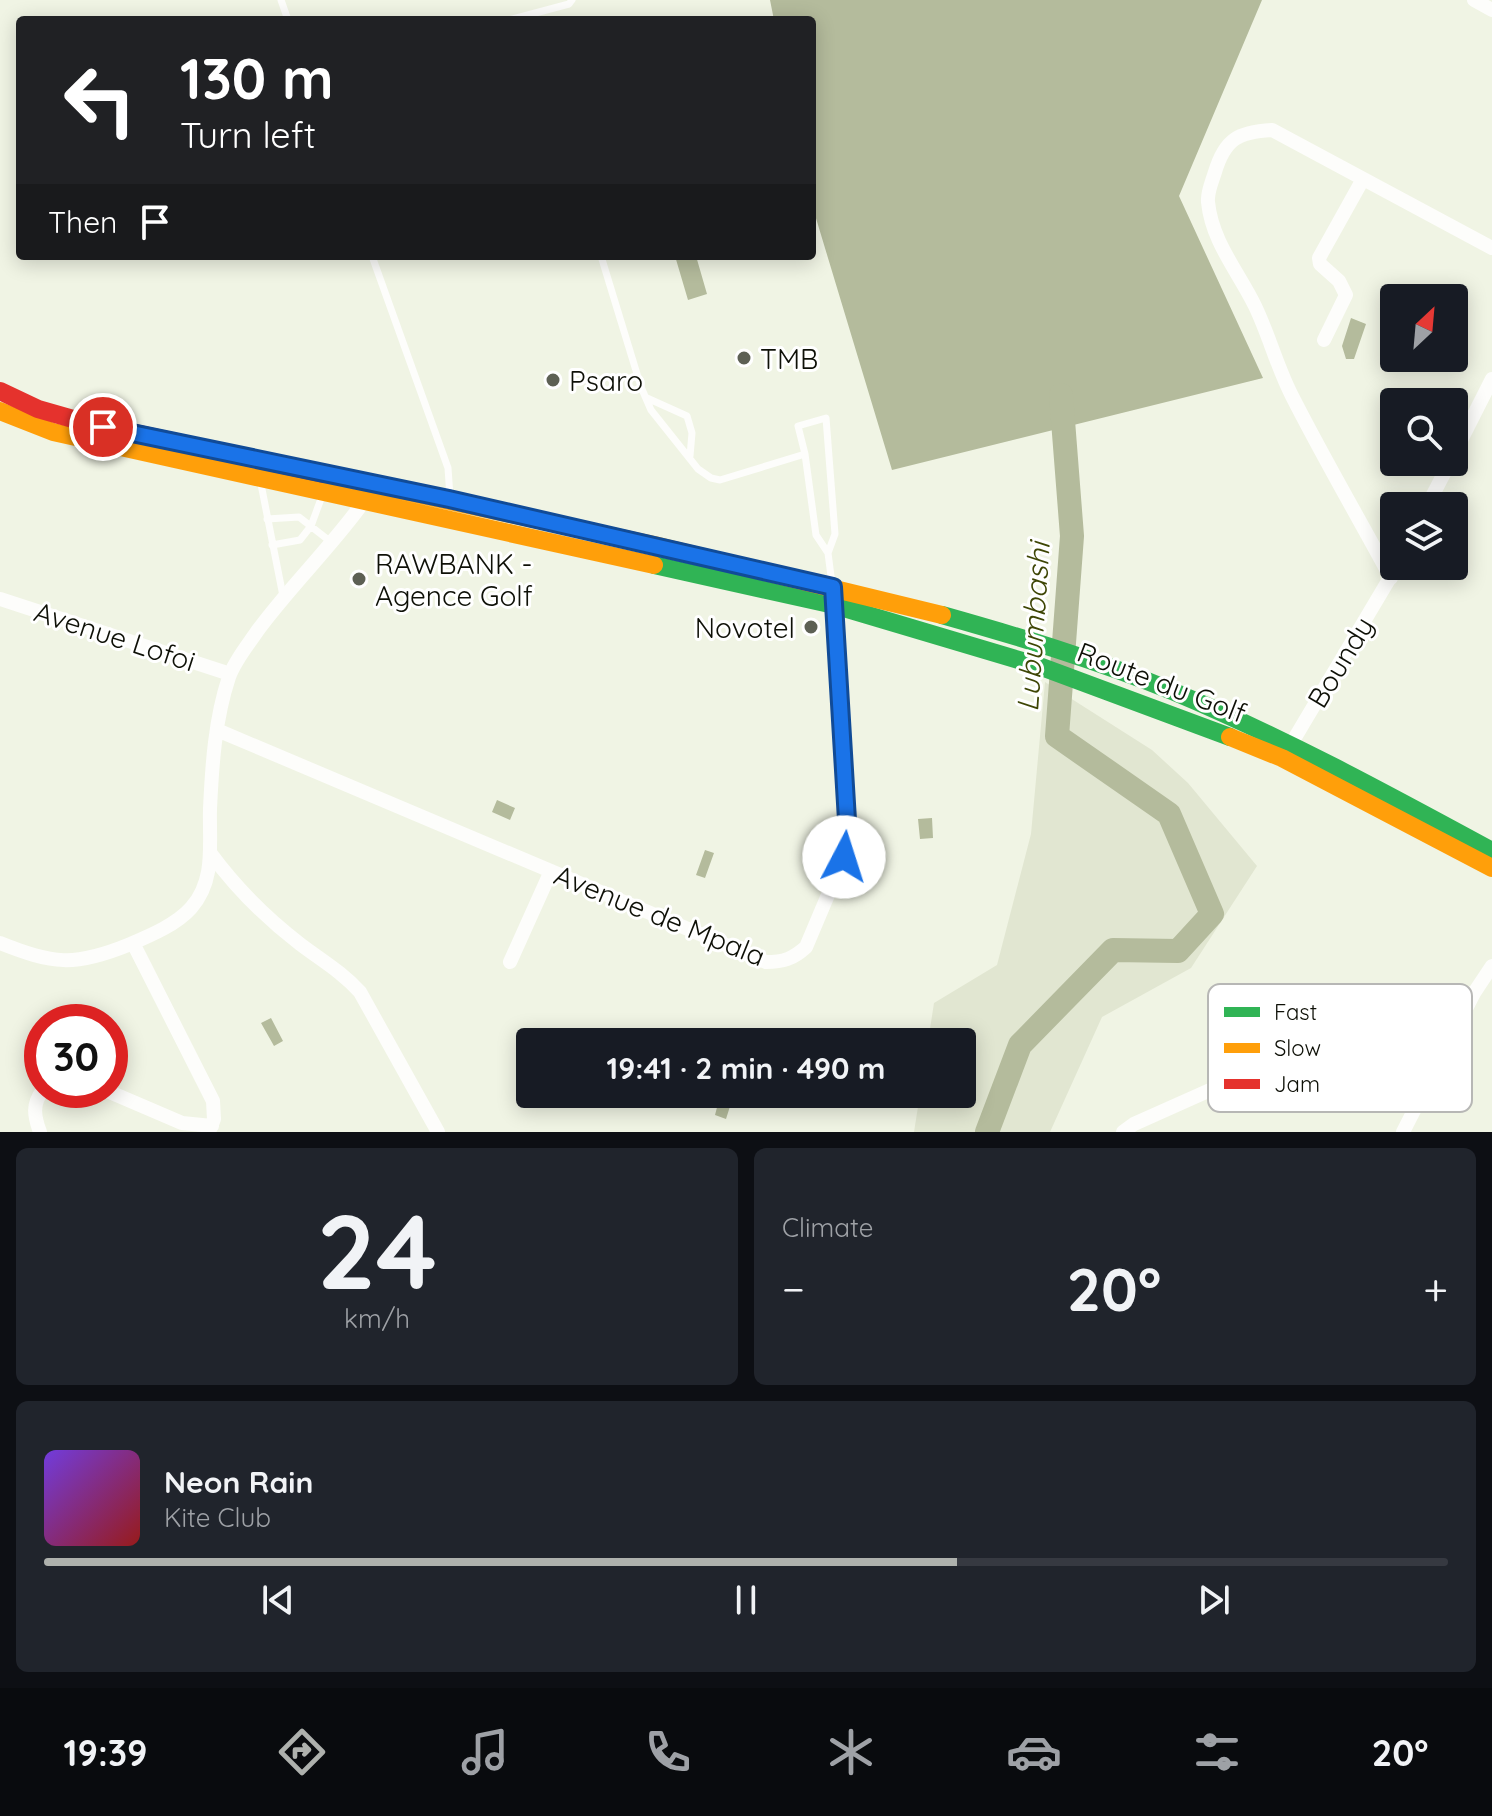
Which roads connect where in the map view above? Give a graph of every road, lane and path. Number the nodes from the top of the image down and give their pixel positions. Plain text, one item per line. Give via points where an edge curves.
1 (572, 0) edge
2 (1474, 0) edge
3 (1492, 10) edge
4 (524, 16) edge
5 (1363, 179) junction
6 (1492, 248) edge
7 (373, 260) edge
8 (602, 260) edge
9 (1324, 340) dead end
10 (1492, 379) edge
11 (0, 391) edge
12 (647, 398) junction
13 (0, 411) edge
14 (1468, 426) edge
15 (805, 454) junction
16 (690, 456) junction
17 (261, 477) junction
18 (324, 491) junction
19 (365, 491) junction
20 (447, 508) junction
21 (267, 519) junction
22 (311, 526) junction
23 (331, 542) junction
24 (272, 545) junction
25 (1380, 548) edge
26 (828, 553) junction
27 (1389, 580) edge
28 (834, 596) junction
29 (284, 598) junction
30 (0, 599) edge
31 (230, 674) junction
32 (217, 730) junction
33 (1287, 751) junction
34 (1492, 851) edge
35 (211, 854) junction
36 (1492, 868) edge
37 (551, 871) junction
38 (0, 943) edge
39 (133, 943) junction
40 (510, 962) dead end
41 (1492, 966) edge
42 (1474, 993) joint
43 (1472, 997) edge
44 (1208, 1091) edge
45 (128, 1100) edge
46 (35, 1108) edge
47 (1413, 1112) edge
48 (210, 1129) edge
49 (40, 1132) edge
50 (438, 1132) edge
51 (1123, 1132) edge
52 (1403, 1132) edge

1 - 4 lane
2 - 3 street
5 - 6 street
5 - 9 street via 1319,258 1346,295
5 - 25 street via 1272,130 1250,131 1233,138 1219,157 1208,201 1213,229 1254,305 1290,393
7 - 20 lane via 448,468
8 - 12 lane
10 - 14 street
11 - 19 main road via 68,418
12 - 16 lane via 659,422
12 - 16 lane via 687,416
13 - 17 main road, Route du Golf via 53,432
15 - 16 lane via 720,480 704,475
15 - 26 lane via 816,535
15 - 26 lane via 798,426 826,418 835,534
17 - 18 main road, Route du Golf
17 - 21 lane
18 - 19 main road, Route du Golf
18 - 22 lane
19 - 20 main road, Route du Golf
19 - 23 street
20 - 28 main road, Route du Golf
21 - 22 lane via 299,517
21 - 24 lane
22 - 23 lane
22 - 24 lane via 300,540
23 - 29 street
24 - 29 lane
26 - 28 lane
27 - 33 street, Boundy
28 - 33 main road, Route du Golf
28 - 33 main road via 1066,653 1161,687
28 - 37 street, Avenue de Mpala via 847,838 806,947 797,956 766,962
29 - 31 street
30 - 31 street, Avenue Lofoi
31 - 32 street
32 - 35 street
32 - 37 street, Avenue de Mpala
33 - 34 main road
33 - 36 main road, Route du Golf
35 - 39 street via 207,879 190,909
35 - 50 street via 264,914 360,992
37 - 40 street
38 - 39 street via 52,961 99,956
39 - 48 street via 213,1101
41 - 42 street
42 - 43 street
44 - 51 street
45 - 48 street
46 - 49 street
47 - 52 street

